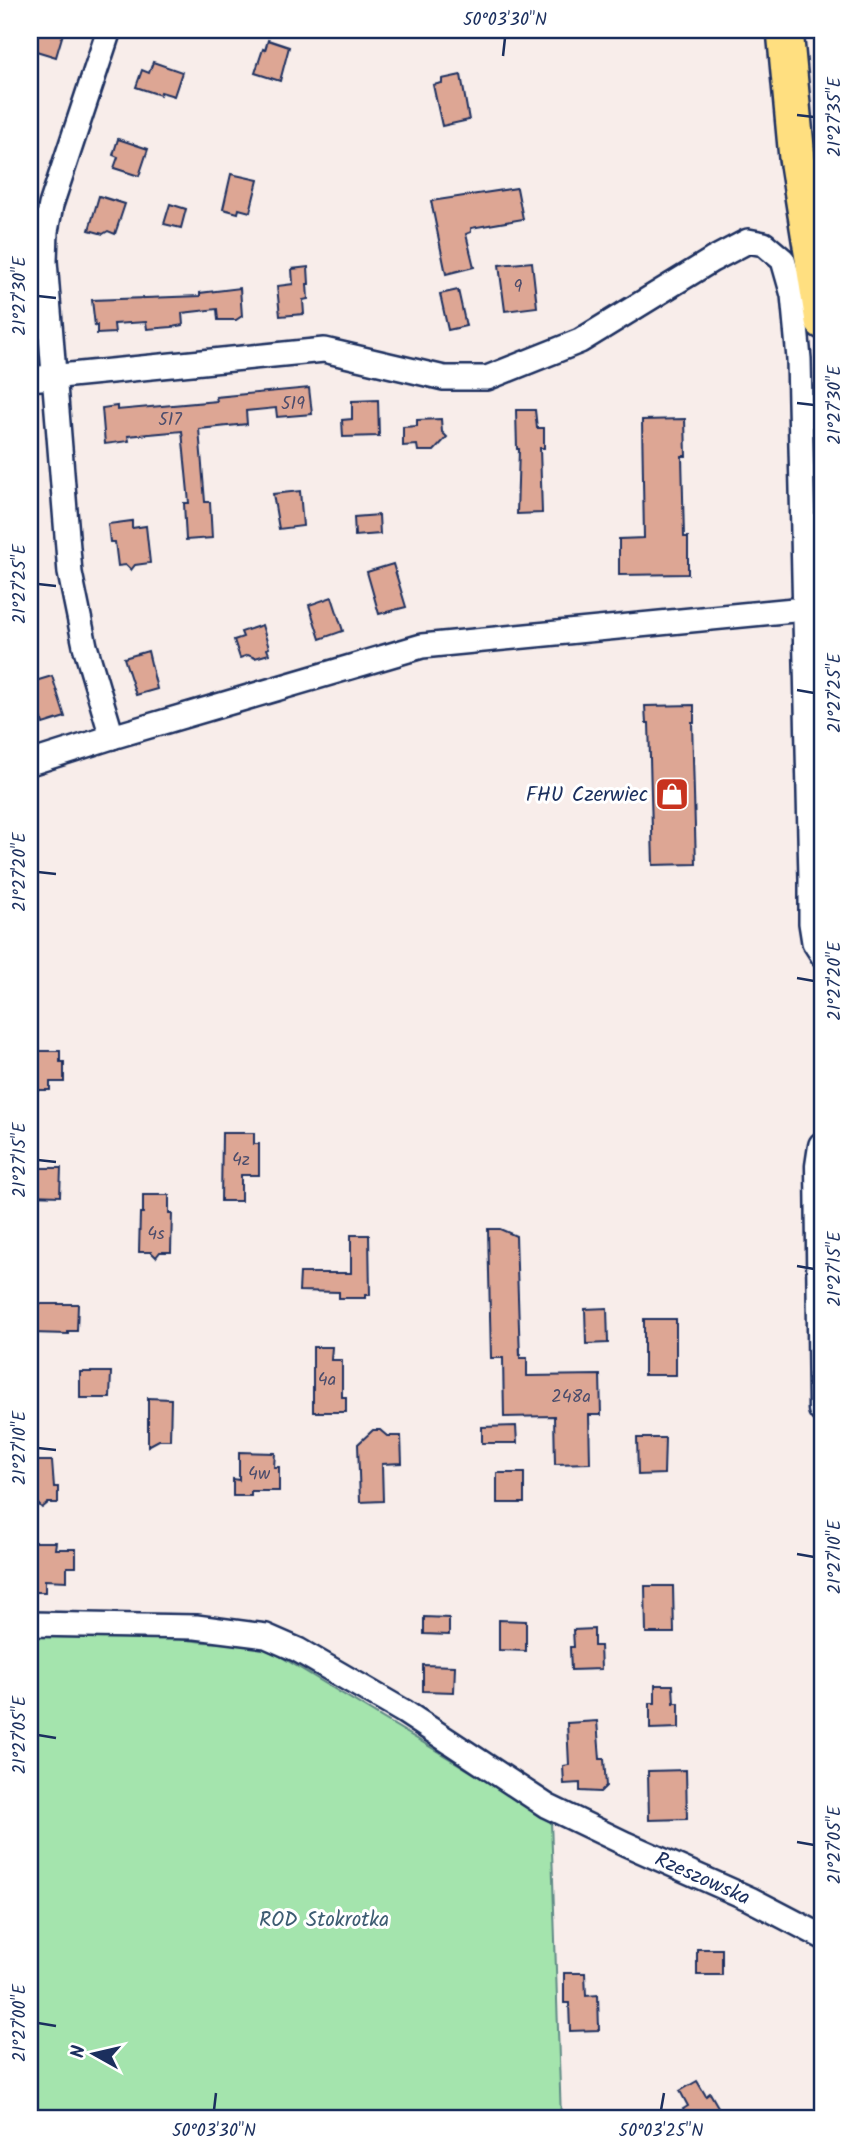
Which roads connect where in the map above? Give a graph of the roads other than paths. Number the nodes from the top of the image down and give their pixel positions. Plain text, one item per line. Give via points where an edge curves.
1 (109, 30) edge
2 (785, 30) edge
3 (803, 30) edge
4 (823, 204) edge
5 (823, 321) edge
6 (55, 376) junction
7 (30, 379) edge
8 (804, 609) junction
9 (112, 737) junction
10 (30, 763) edge
11 (823, 956) edge
12 (823, 1146) edge
13 (823, 1409) edge
14 (30, 1624) edge
15 (823, 1937) edge

1 - 6 street via 46,231
2 - 5 main road via 797,158
3 - 4 main road
6 - 7 street
6 - 8 street via 324,350 444,378 487,378 580,341 748,241 764,244 783,260 793,295 799,359
6 - 9 street via 70,573 85,646
8 - 9 street via 422,646
8 - 11 street via 811,923 814,943
9 - 10 street
12 - 13 street
14 - 15 street, Rzeszowska via 196,1627 266,1636 403,1711 579,1823 750,1899

